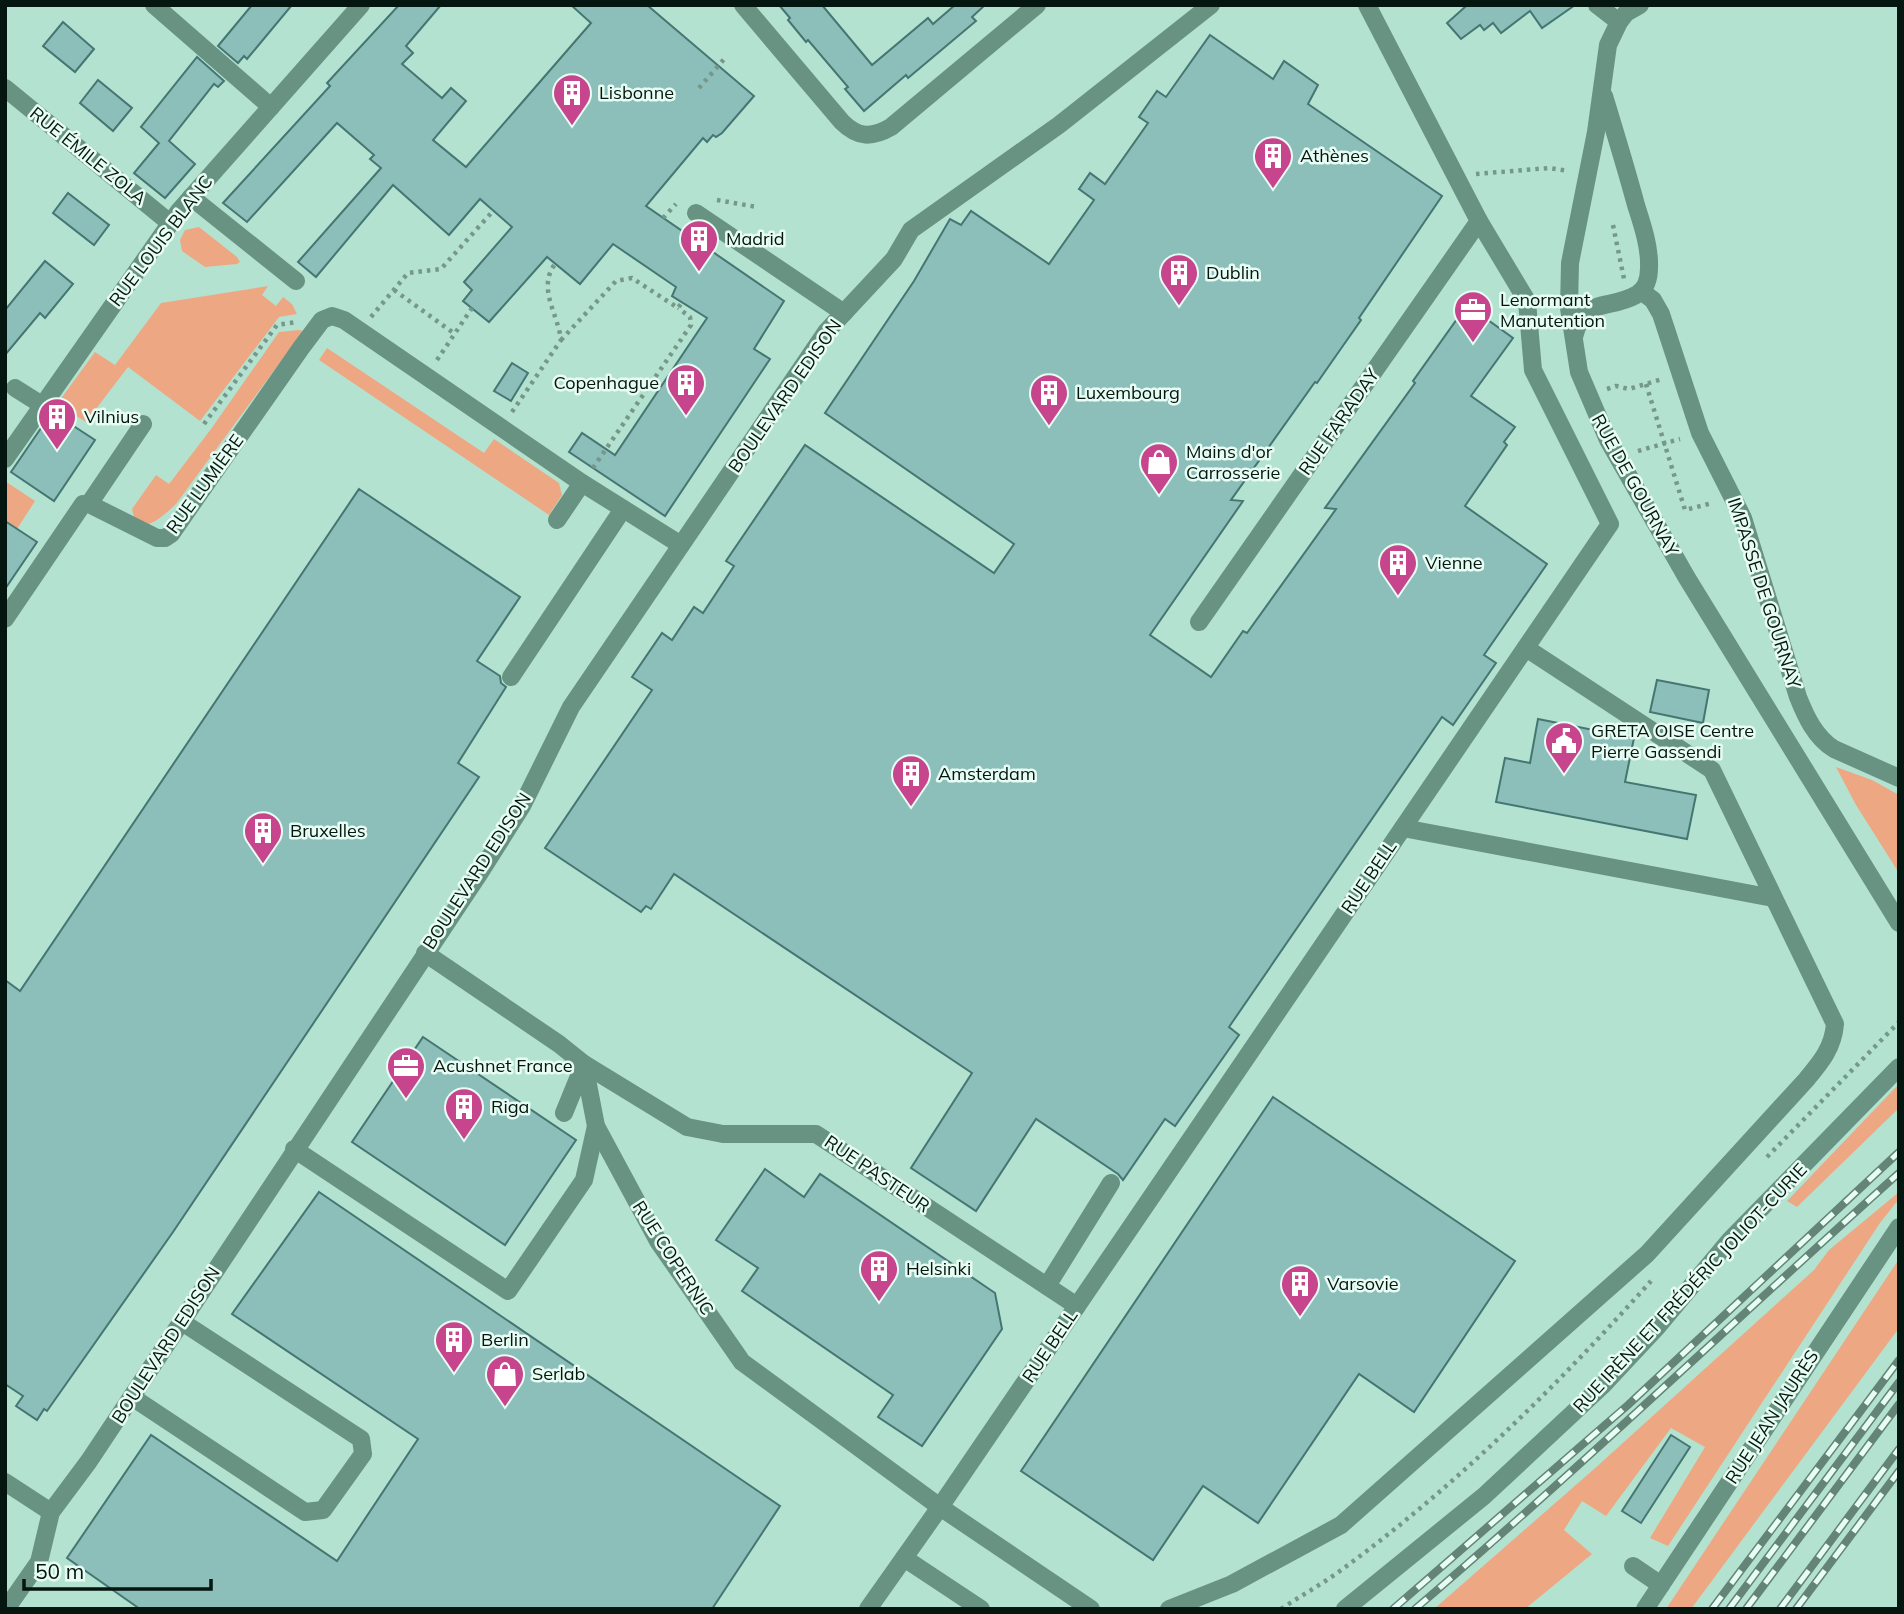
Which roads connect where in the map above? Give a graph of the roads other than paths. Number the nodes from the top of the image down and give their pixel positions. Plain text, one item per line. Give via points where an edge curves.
1 (154, 5) edge
2 (361, 5) edge
3 (743, 5) edge
4 (1037, 5) edge
5 (1211, 5) edge
6 (1367, 5) edge
7 (1597, 5) edge
8 (1640, 5) edge
9 (1619, 22) junction
10 (5, 88) edge
11 (1603, 93) junction
12 (271, 107) junction
13 (191, 197) junction
14 (696, 213) dead end
15 (1479, 221) junction
16 (170, 223) junction
17 (296, 281) dead end
18 (1634, 294) junction
19 (844, 313) junction
20 (1573, 342) junction
21 (15, 388) dead end
22 (42, 405) junction
23 (143, 424) dead end
24 (5, 459) edge
25 (582, 483) junction
26 (89, 503) junction
27 (623, 509) junction
28 (557, 520) dead end
29 (681, 545) junction
30 (5, 619) edge
31 (1199, 622) dead end
32 (1526, 648) junction
33 (511, 677) dead end
34 (1899, 778) edge
35 (1403, 828) junction
36 (1773, 898) junction
37 (1899, 923) edge
38 (425, 953) junction
39 (584, 1064) junction
40 (1899, 1067) edge
41 (564, 1113) dead end
42 (596, 1126) junction
43 (294, 1149) junction
44 (1111, 1183) dead end
45 (1896, 1230) edge
46 (1046, 1286) junction
47 (1077, 1306) junction
48 (182, 1322) junction
49 (132, 1397) junction
50 (5, 1482) edge
51 (940, 1507) junction
52 (51, 1512) junction
53 (904, 1558) junction
54 (1633, 1566) dead end
55 (1661, 1585) junction
56 (6, 1609) edge
57 (868, 1609) edge
58 (981, 1609) edge
59 (1091, 1609) edge
60 (1169, 1609) edge
61 (1345, 1609) edge
62 (1645, 1609) edge

1 - 12 street
2 - 12 street, RUE LOUIS BLANC
3 - 4 street via 842,122 857,134 875,135 891,127
5 - 19 street, BOULEVARD EDISON via 1059,125 911,230 894,259
6 - 15 street
7 - 9 street
8 - 9 street
9 - 11 street, RUE DE GOURNAY via 1608,45
10 - 16 street, RUE ÉMILE ZOLA
11 - 18 street via 1649,264 1648,280
11 - 20 street, RUE DE GOURNAY via 1570,263
12 - 13 street, RUE LOUIS BLANC
13 - 16 street, RUE LOUIS BLANC
13 - 17 street
14 - 19 street
15 - 31 street, RUE FARADAY
15 - 32 street, RUE BELL via 1527,301 1533,370 1610,524
16 - 22 street, RUE LOUIS BLANC
18 - 20 street via 1586,312
18 - 34 street, IMPASSE DE GOURNAY via 1658,306 1700,433 1743,518 1810,723 1834,749
19 - 29 street, BOULEVARD EDISON
20 - 37 street, RUE DE GOURNAY via 1584,386 1619,459
21 - 22 street
22 - 24 street, RUE LOUIS BLANC
23 - 26 street
25 - 26 street, RUE LUMIÈRE via 344,320 327,318 171,534 157,538
25 - 27 street
25 - 28 street
26 - 30 street via 83,504
27 - 29 street
27 - 33 street
29 - 38 street, BOULEVARD EDISON via 571,707 522,806
32 - 35 street, RUE BELL
32 - 36 street via 1712,770
35 - 36 street
35 - 47 street, RUE BELL
36 - 60 street via 1835,1024 1827,1055 1806,1080 1647,1254 1341,1525 1232,1584
38 - 39 street
38 - 43 street, BOULEVARD EDISON
39 - 41 street
39 - 42 street, RUE COPERNIC
39 - 46 street, RUE PASTEUR via 687,1127 723,1134 816,1134
40 - 61 street, RUE IRÈNE ET FRÉDÉRIC JOLIOT-CURIE via 1730,1240 1602,1386 1484,1496
42 - 43 street via 584,1180 508,1291
42 - 51 street, RUE COPERNIC via 658,1241 742,1362
43 - 48 street, BOULEVARD EDISON
44 - 46 street
45 - 55 street, RUE JEAN JAURÈS
46 - 47 street, RUE PASTEUR
47 - 51 street, RUE BELL
48 - 49 street, BOULEVARD EDISON
48 - 49 street via 360,1439 363,1454 323,1510 305,1512
49 - 52 street, BOULEVARD EDISON
50 - 52 street
51 - 53 street, RUE BELL
51 - 59 street, RUE COPERNIC
52 - 56 street via 40,1562
53 - 57 street, RUE BELL
53 - 58 street
54 - 55 street
55 - 62 street, RUE JEAN JAURÈS

